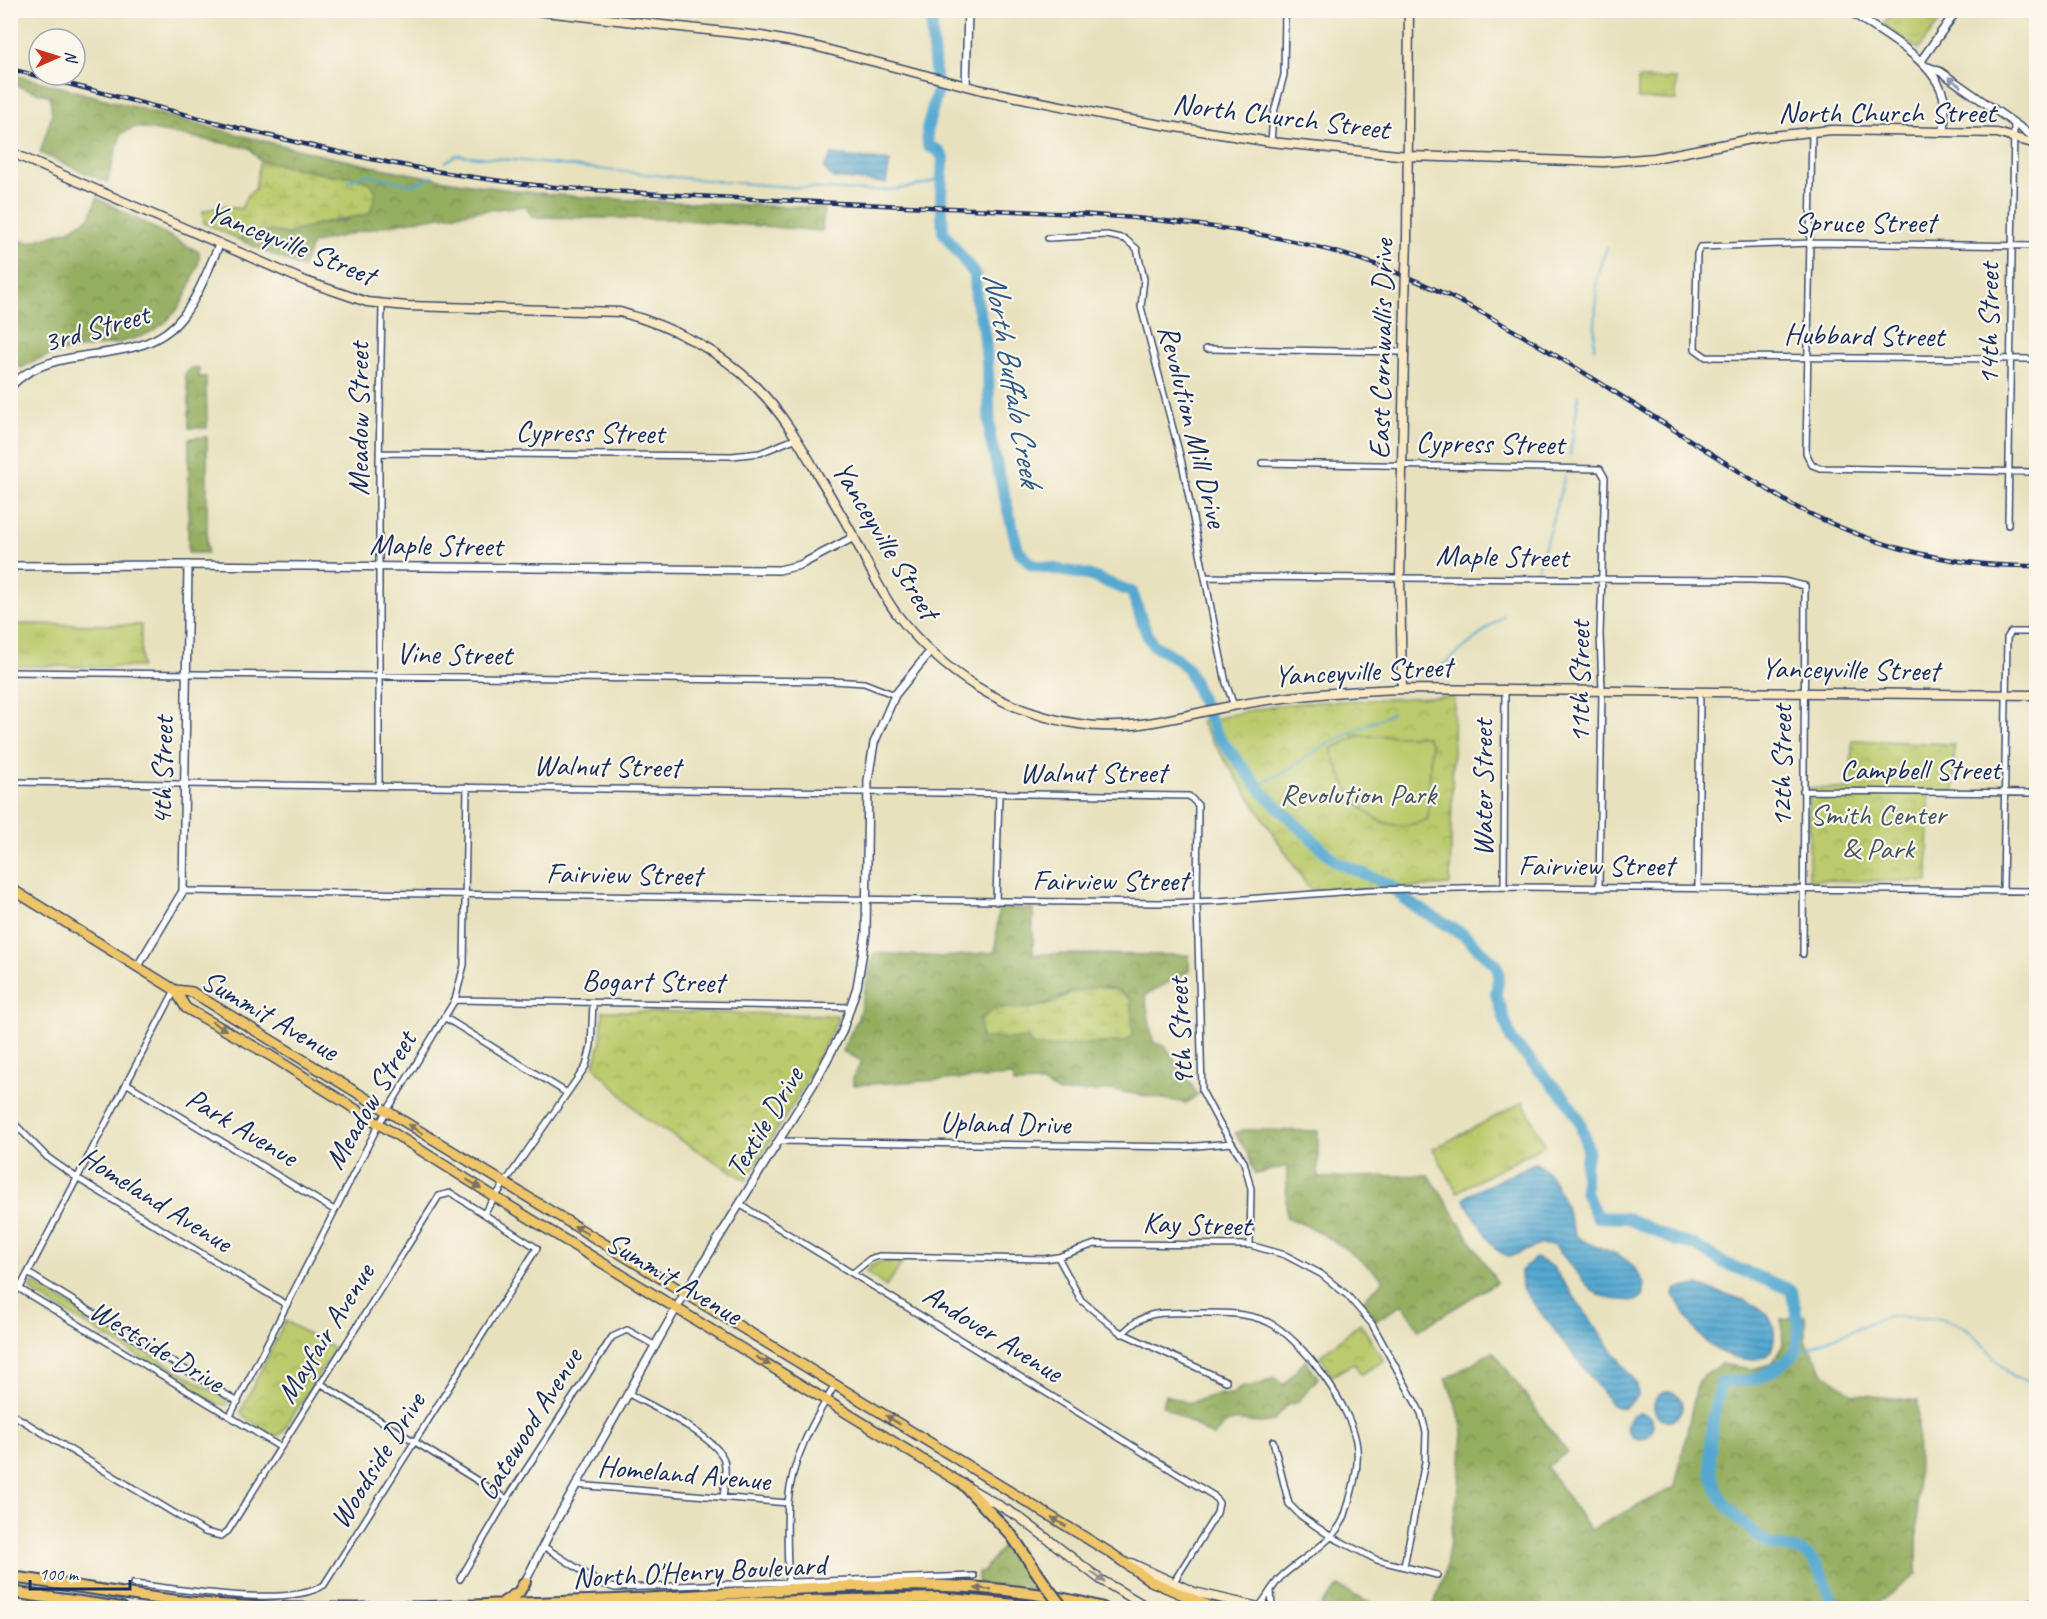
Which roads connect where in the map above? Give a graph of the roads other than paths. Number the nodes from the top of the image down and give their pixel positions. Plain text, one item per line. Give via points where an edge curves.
1 (527, 10) edge
2 (968, 10) edge
3 (1285, 10) edge
4 (1409, 10) edge
5 (1848, 10) edge
6 (1956, 10) edge
7 (568, 12) edge
8 (1921, 61) junction
9 (1928, 67) junction
10 (966, 86) junction
11 (2014, 124) junction
12 (1812, 131) junction
13 (1944, 132) junction
14 (2014, 136) junction
15 (1270, 142) junction
16 (2036, 144) edge
17 (10, 152) edge
18 (1408, 156) junction
19 (1048, 238) dead end
20 (220, 243) junction
21 (1811, 243) junction
22 (2012, 246) junction
23 (2037, 246) edge
24 (382, 305) junction
25 (1695, 349) joint
26 (1206, 350) dead end
27 (1404, 352) junction
28 (1809, 356) junction
29 (2011, 359) junction
30 (2037, 359) edge
31 (10, 387) edge
32 (797, 438) junction
33 (379, 453) junction
34 (1262, 463) dead end
35 (1402, 465) junction
36 (2009, 472) junction
37 (2037, 472) edge
38 (1605, 478) joint
39 (2008, 525) dead end
40 (854, 537) junction
41 (188, 565) junction
42 (10, 566) edge
43 (380, 568) junction
44 (1205, 577) junction
45 (1401, 577) junction
46 (1603, 580) junction
47 (1798, 584) joint
48 (2037, 632) edge
49 (929, 652) junction
50 (10, 672) edge
51 (186, 674) junction
52 (380, 676) junction
53 (1402, 688) junction
54 (1505, 689) junction
55 (1602, 690) junction
56 (1700, 691) junction
57 (1804, 693) junction
58 (895, 694) junction
59 (2006, 695) junction
60 (2037, 695) edge
61 (1229, 707) junction
62 (10, 782) edge
63 (185, 784) junction
64 (380, 786) junction
65 (467, 787) junction
66 (1803, 791) junction
67 (868, 792) junction
68 (2004, 792) junction
69 (2037, 793) edge
70 (999, 794) junction
71 (1198, 806) joint
72 (1504, 887) junction
73 (1599, 887) junction
74 (10, 888) edge
75 (1698, 889) junction
76 (1803, 889) junction
77 (183, 891) junction
78 (2003, 891) junction
79 (2037, 891) edge
80 (465, 894) junction
81 (867, 901) junction
82 (996, 902) junction
83 (1197, 903) junction
84 (1803, 954) dead end
85 (138, 966) junction
86 (175, 990) junction
87 (455, 1000) junction
88 (593, 1003) junction
89 (851, 1007) junction
90 (444, 1017) junction
91 (126, 1083) junction
92 (567, 1093) junction
93 (386, 1111) junction
94 (10, 1119) edge
95 (379, 1124) junction
96 (778, 1141) junction
97 (1232, 1143) junction
98 (77, 1178) junction
99 (505, 1184) junction
100 (495, 1197) junction
101 (741, 1205) junction
102 (334, 1210) junction
103 (484, 1213) junction
104 (1251, 1245) junction
105 (1058, 1257) junction
106 (28, 1273) junction
107 (853, 1273) junction
108 (10, 1283) edge
109 (20, 1288) junction
110 (685, 1293) junction
111 (287, 1305) junction
112 (677, 1308) junction
113 (1122, 1334) junction
114 (656, 1346) junction
115 (1226, 1381) dead end
116 (320, 1383) junction
117 (835, 1385) junction
118 (629, 1394) junction
119 (826, 1400) junction
120 (238, 1402) junction
121 (10, 1413) edge
122 (230, 1416) junction
123 (1274, 1441) dead end
124 (415, 1442) junction
125 (280, 1447) junction
126 (959, 1461) junction
127 (950, 1476) junction
128 (577, 1485) junction
129 (964, 1485) junction
130 (723, 1498) junction
131 (507, 1499) junction
132 (788, 1503) junction
133 (1330, 1536) junction
134 (543, 1546) junction
135 (1109, 1552) junction
136 (1404, 1566) junction
137 (1437, 1575) dead end
138 (974, 1576) dead end
139 (10, 1577) edge
140 (460, 1579) dead end
141 (525, 1582) junction
142 (788, 1582) junction
143 (1173, 1583) junction
144 (133, 1584) dead end
145 (1272, 1588) junction
146 (10, 1592) edge
147 (544, 1602) junction
148 (2037, 1603) edge
149 (501, 1604) junction
150 (100, 1607) edge
151 (122, 1608) edge
152 (659, 1608) edge
153 (906, 1608) edge
154 (963, 1608) edge
155 (1051, 1608) edge
156 (1063, 1608) edge
157 (1103, 1608) edge
158 (1149, 1608) edge
159 (1214, 1608) edge
160 (1261, 1608) edge
161 (1272, 1608) edge
162 (2004, 1608) edge

1 - 7 main road, North Church Street
2 - 10 street
3 - 15 street via 1284,75
4 - 18 main road, East Cornwallis Drive
5 - 8 street
6 - 8 street
7 - 10 main road, North Church Street via 761,36
8 - 9 street
11 -> 9 street via 1941,72
9 - 13 street via 1944,100
10 - 15 main road, North Church Street via 1125,119
11 - 14 street, 14th Street
11 - 16 street via 2031,135
12 - 13 main road, North Church Street
12 - 18 main road, North Church Street via 1667,156 1604,162
12 - 21 street
13 - 14 main road, North Church Street
14 - 16 main road, North Church Street
14 - 22 street, 14th Street
15 - 18 main road, North Church Street
17 - 20 main road, Yanceyville Street
18 - 27 main road, East Cornwallis Drive, bridge
19 - 44 street, Revolution Mill Drive via 1107,235 1125,239 1137,249 1142,267 1141,307 1182,464
20 - 24 main road, Yanceyville Street via 334,292
20 - 31 street, 3rd Street via 183,317 157,339 118,351 42,365
21 - 22 street, Spruce Street
21 - 25 street, Spruce Street via 1700,247
21 - 28 street
22 - 23 street, Spruce Street
22 - 29 street, 14th Street
24 - 32 main road, Yanceyville Street via 591,310 646,319 688,337 734,366 775,407
24 - 33 street, Meadow Street
25 - 28 street, Hubbard Street via 1706,357
26 - 27 street
27 - 35 main road, East Cornwallis Drive
28 - 29 street, Hubbard Street
28 - 36 street via 1806,453 1812,465
29 - 30 street, Hubbard Street
29 - 36 street, 14th Street
32 - 33 street, Cypress Street via 760,453 739,456
32 - 40 main road, Yanceyville Street
33 - 43 street, Meadow Street
34 - 35 street, Cypress Street
35 - 38 street, Cypress Street via 1589,467 1600,469
35 - 45 main road, East Cornwallis Drive
36 - 37 street
36 - 39 street, 14th Street
38 - 46 street, 11th Street
40 - 43 street, Maple Street via 800,565 779,570
40 - 49 main road, Yanceyville Street via 895,611
41 - 42 street, Maple Street
41 - 43 street, Maple Street
41 - 51 street, 4th Street
43 - 52 street, Meadow Street
44 - 45 street, Maple Street
44 - 61 street, Revolution Mill Drive
45 - 46 street, Maple Street
45 - 53 main road, East Cornwallis Drive
46 - 47 street, Maple Street
46 - 55 street, 11th Street
47 - 57 street, 12th Street via 1805,586
48 - 59 street via 2011,632 2007,638
49 - 58 street, Textile Drive
49 - 61 main road, Yanceyville Street via 990,694 1047,718 1081,725 1116,726
50 - 51 street, Vine Street
51 - 52 street, Vine Street
51 - 63 street, 4th Street
52 - 58 street, Vine Street via 833,681 864,683
52 - 64 street, Meadow Street
53 - 54 main road, Yanceyville Street
53 - 61 main road, Yanceyville Street via 1309,693
54 - 55 main road, Yanceyville Street
54 - 72 street, Water Street
55 - 56 main road, Yanceyville Street
55 - 73 street, 11th Street
56 - 57 main road, Yanceyville Street
56 - 75 street
57 - 59 main road, Yanceyville Street
57 - 66 street, 12th Street
58 - 67 street, Textile Drive via 874,743
59 - 60 main road, Yanceyville Street
59 - 68 street
62 - 63 street, Walnut Street
63 - 64 street, Walnut Street
63 - 77 street, 4th Street
64 - 65 street, Walnut Street
65 - 67 street, Walnut Street
65 - 80 street, Meadow Street
66 - 68 street, Campbell Street
66 - 76 street, 12th Street
67 - 70 street, Walnut Street
67 - 81 street, Textile Drive
68 - 69 street, Campbell Street
68 - 78 street
70 - 71 street, Walnut Street via 1175,795 1189,796
70 - 82 street
71 - 83 street, 9th Street
72 - 73 street, Fairview Street
72 - 83 street, Fairview Street via 1383,890
73 - 75 street, Fairview Street
74 - 85 main road, Summit Avenue
75 - 76 street, Fairview Street
76 - 78 street, Fairview Street
76 - 84 street, 12th Street
77 - 80 street, Fairview Street
77 - 85 street, 4th Street
78 - 79 street, Fairview Street
80 - 81 street, Fairview Street
80 - 87 street, Meadow Street via 463,974
81 - 82 street, Fairview Street
81 - 89 street, Textile Drive via 862,966
82 - 83 street, Fairview Street
83 - 97 street, 9th Street via 1202,1091
85 - 86 main road, Summit Avenue
86 - 91 street
86 - 93 main road, Summit Avenue via 192,992
86 -> 95 main road, Summit Avenue via 186,1008
87 - 88 street, Bogart Street
87 - 90 street, Meadow Street
88 - 89 street, Bogart Street
88 - 92 street via 590,1056
89 - 96 street, Textile Drive via 816,1080
90 - 92 street
90 - 93 street, Meadow Street
91 - 98 street
91 - 102 street, Park Avenue
92 - 99 street
93 - 95 street, Meadow Street
99 -> 93 main road, Summit Avenue
94 - 98 street, Homeland Avenue via 40,1150
95 -> 100 main road, Summit Avenue
95 - 102 street, Meadow Street
96 - 97 street, Upland Drive via 1185,1147
96 - 101 street, Textile Drive
97 - 104 street, 9th Street via 1244,1162 1251,1189
98 - 106 street
98 - 111 street, Homeland Avenue
99 - 100 street
110 -> 99 main road, Summit Avenue
100 - 103 street
100 - 112 main road, Summit Avenue
101 - 107 street, Andover Avenue
101 - 110 street, Textile Drive
102 - 111 street, Meadow Street
103 - 116 street, Mayfair Avenue via 451,1193 439,1196
103 - 124 street, Woodside Drive via 537,1248
104 - 105 street, Kay Street via 1095,1244
104 - 136 street, Kay Street via 1321,1274 1347,1295 1372,1324 1421,1413 1428,1445
105 - 107 street, Kay Street via 879,1256
105 - 113 street via 1081,1300
106 - 109 street
106 - 120 street, Westside Drive
107 - 143 street, Andover Avenue via 1214,1496 1219,1503 1217,1513
108 - 109 street, Westside Drive
109 - 122 street, Westside Drive
110 - 112 street, Textile Drive
110 - 117 main road, Summit Avenue
111 - 120 street, Meadow Street
112 - 114 street, Textile Drive
112 -> 119 main road, Summit Avenue
113 - 115 street
113 - 133 street via 1146,1314 1238,1314 1270,1323 1305,1350 1354,1429 1357,1450 1356,1472 1344,1518
114 - 118 street, Textile Drive
114 - 131 street, Gatewood Avenue via 627,1330 612,1337
116 - 124 street
116 - 125 street, Mayfair Avenue
117 - 119 street
126 -> 117 main road, Summit Avenue
118 - 128 street, Textile Drive
118 - 130 street via 702,1436 717,1449 724,1461
119 - 127 main road, Summit Avenue
119 - 132 street via 799,1454
120 - 122 street, Meadow Street
121 - 125 street, Mayfair Avenue via 205,1532 221,1536 228,1531
122 - 125 street, Westside Drive
123 - 133 street via 1289,1504
124 - 131 street
124 - 144 street, Woodside Drive via 324,1585 314,1592 266,1597
126 - 127 main road
135 -> 126 main road, Summit Avenue
127 - 129 main road, Summit Avenue
128 - 130 street, Homeland Avenue
128 - 134 street, Textile Drive
129 - 156 highway, bridge via 1012,1536
129 -> 158 main road, Summit Avenue via 1019,1517 1101,1580
130 - 132 street, Homeland Avenue
131 - 140 street, Gatewood Avenue
132 - 142 street
133 - 136 street via 1377,1560
133 - 145 street
134 - 141 street, Textile Drive
134 - 142 street via 602,1584 615,1588
135 - 143 main road, Summit Avenue
135 - 159 main road, Summit Avenue via 1151,1581
136 - 137 street
138 - 142 street
139 - 149 highway, North O'Henry Boulevard via 129,1596 235,1606
141 - 147 highway via 533,1597
141 - 149 highway via 519,1592
143 - 160 main road, Summit Avenue
145 - 160 street
145 - 161 street
146 - 150 highway
147 - 149 highway, North O'Henry Boulevard
157 -> 147 highway, North O'Henry Boulevard via 1037,1595 937,1587 779,1590
148 - 162 main road
150 - 151 highway
152 - 155 highway, North O'Henry Boulevard via 938,1598
153 - 154 street

